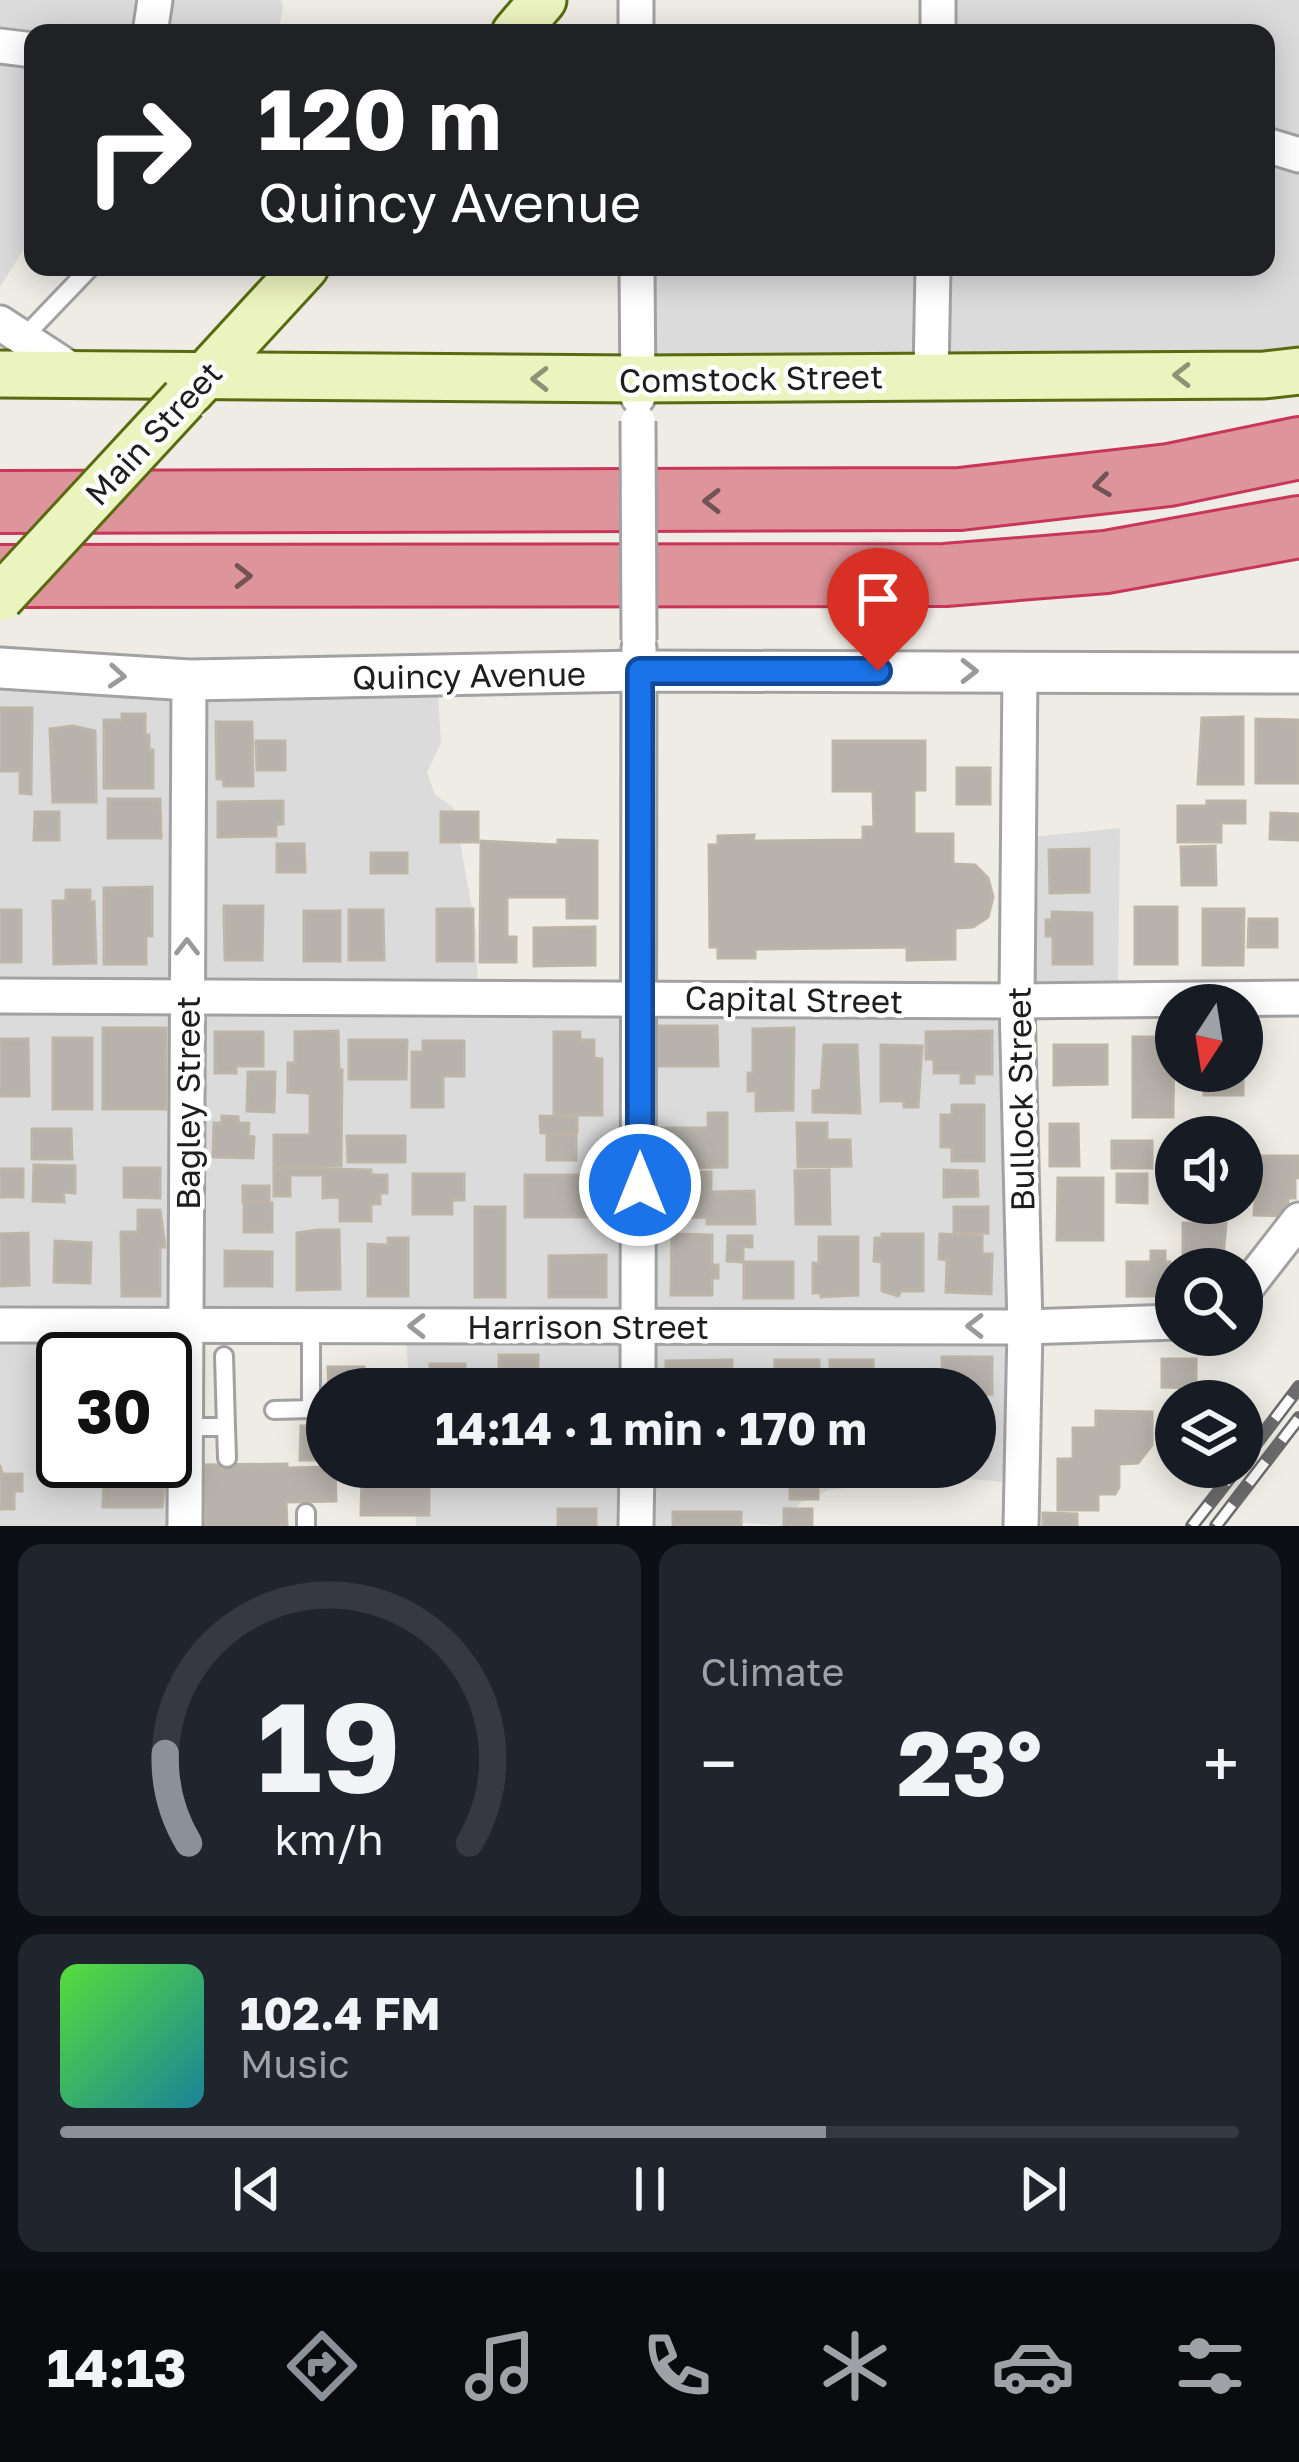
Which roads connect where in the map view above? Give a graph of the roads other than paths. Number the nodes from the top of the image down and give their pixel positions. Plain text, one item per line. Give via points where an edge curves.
1 (543, 0) edge
2 (523, 24) edge
3 (81, 276) edge
4 (297, 276) edge
5 (637, 276) edge
6 (933, 276) edge
7 (8, 345) edge
8 (1299, 371) edge
9 (931, 376) junction
10 (194, 389) junction
11 (638, 400) junction
12 (1299, 448) edge
13 (0, 471) edge
14 (379, 501) junction
15 (0, 502) edge
16 (1299, 527) edge
17 (0, 576) edge
18 (0, 598) edge
19 (639, 656) junction
20 (0, 668) edge
21 (1020, 671) junction
22 (1299, 674) edge
23 (189, 680) junction
24 (0, 996) edge
25 (641, 997) junction
26 (1299, 998) edge
27 (187, 999) junction
28 (1017, 1000) junction
29 (1299, 1220) edge
30 (1263, 1266) edge
31 (1155, 1323) edge
32 (0, 1325) edge
33 (186, 1326) junction
34 (311, 1326) junction
35 (639, 1326) junction
36 (1024, 1327) junction
37 (186, 1332) edge
38 (224, 1356) dead end
39 (638, 1368) edge
40 (274, 1410) dead end
41 (192, 1427) edge
42 (226, 1427) junction
43 (227, 1458) dead end
44 (185, 1488) edge
45 (637, 1488) edge
46 (185, 1526) edge
47 (636, 1526) edge
48 (1021, 1526) edge

1 - 2 main road
3 - 7 lane
4 - 10 main road, Main Street
5 - 11 street
6 - 9 street
7 - 10 main road, Comstock Street via 80,375
8 -> 9 main road, Comstock Street
9 - 11 main road, Comstock Street
11 -> 10 main road, Comstock Street
10 - 18 main road, Main Street, bridge
11 - 19 street, bridge
12 -> 14 highway via 1168,475 960,499
13 - 14 highway
14 - 15 highway
17 -> 16 highway via 945,575 1106,562
19 -> 21 street, Quincy Avenue
19 - 23 street, Quincy Avenue
19 - 25 street
20 -> 23 street, Quincy Avenue
21 - 22 street, Quincy Avenue
21 - 28 street, Bullock Street
27 -> 23 street, Bagley Street
24 - 27 street, Capital Street
25 - 27 street, Capital Street
25 - 28 street, Capital Street
25 - 35 street
26 - 28 street, Capital Street
27 - 33 street, Bagley Street
28 - 36 street, Bullock Street
29 - 30 street
31 - 36 street, Harrison Street
32 - 33 street, Harrison Street
33 - 34 street, Harrison Street
33 - 37 street, Bagley Street
35 -> 34 street, Harrison Street
34 - 40 lane via 311,1409
36 -> 35 street, Harrison Street
35 - 39 street
36 - 48 street, Bullock Street
38 - 42 lane
41 - 42 lane
42 - 43 lane
44 - 46 street, Bagley Street
45 - 47 street

